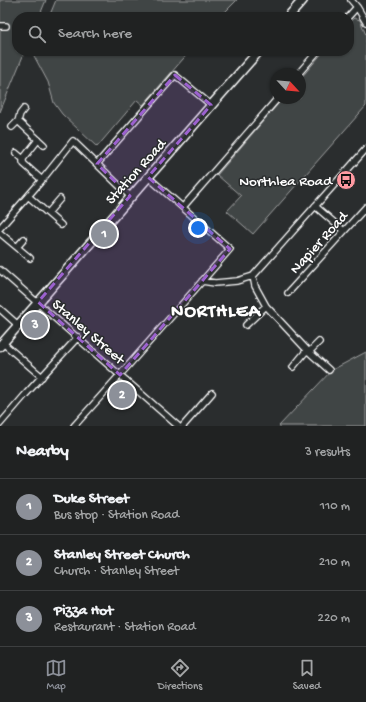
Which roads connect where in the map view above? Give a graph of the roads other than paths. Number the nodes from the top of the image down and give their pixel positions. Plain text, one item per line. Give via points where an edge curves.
1 (303, 0) edge
2 (351, 0) edge
3 (357, 7) junction
4 (292, 12) edge
5 (352, 12) edge
6 (366, 22) edge
7 (255, 56) edge
8 (314, 56) edge
9 (303, 68) edge
10 (273, 104) edge
11 (211, 105) junction
12 (24, 109) dead end
13 (18, 121) junction
14 (12, 127) dead end
15 (38, 140) junction
16 (44, 145) dead end
17 (366, 149) edge
18 (16, 153) dead end
19 (23, 159) junction
20 (97, 164) junction
21 (148, 177) junction
22 (42, 180) junction
23 (28, 196) junction
24 (130, 196) junction
25 (60, 199) dead end
26 (315, 206) junction
27 (183, 207) junction
28 (366, 207) edge
29 (48, 213) junction
30 (61, 225) dead end
31 (0, 228) edge
32 (344, 231) junction
33 (0, 233) edge
34 (24, 240) dead end
35 (17, 247) junction
36 (30, 258) dead end
37 (0, 270) edge
38 (253, 276) junction
39 (202, 281) junction
40 (288, 293) dead end
41 (38, 302) junction
42 (266, 306) junction
43 (0, 309) edge
44 (18, 325) junction
45 (246, 325) dead end
46 (78, 338) junction
47 (319, 342) dead end
48 (1, 344) edge
49 (308, 351) junction
50 (293, 367) dead end
51 (329, 370) dead end
52 (120, 375) junction
53 (42, 377) junction
54 (212, 393) dead end
55 (0, 424) edge
56 (74, 426) edge
57 (178, 426) edge
58 (183, 426) edge

1 - 4 main road
2 - 3 street
3 - 5 street
3 - 6 street
7 - 11 main road, Station Road
8 - 9 street
10 - 27 street
11 - 20 street via 175,75
11 - 21 main road, Station Road
12 - 13 street
13 - 14 street
13 - 15 street
15 - 16 street
15 - 19 street
17 - 26 street
18 - 19 street
19 - 22 street via 24,164
20 - 22 street via 73,141
20 - 24 street
21 - 24 main road, Station Road
21 - 27 street
22 - 23 street
23 - 29 street
23 - 31 street
24 - 41 main road, Station Road
25 - 29 street
26 - 32 street
26 - 38 street
27 - 39 street via 230,249
28 - 32 street, Napier Road
29 - 30 street
32 - 40 street, Napier Road
33 - 35 street
34 - 35 street
35 - 36 street
37 - 41 street, Stanley Street
38 - 39 street via 237,281
38 - 42 street via 255,286
39 - 52 street
41 - 44 main road, Station Road
41 - 46 street, Stanley Street
42 - 45 street
42 - 49 street
43 - 44 street
44 - 48 main road, Station Road
46 - 52 street, Stanley Street
46 - 53 street
47 - 49 street
48 - 53 street
49 - 50 street
49 - 51 street
52 - 56 street
52 - 57 street, Stanley Street
53 - 55 street
54 - 58 street

